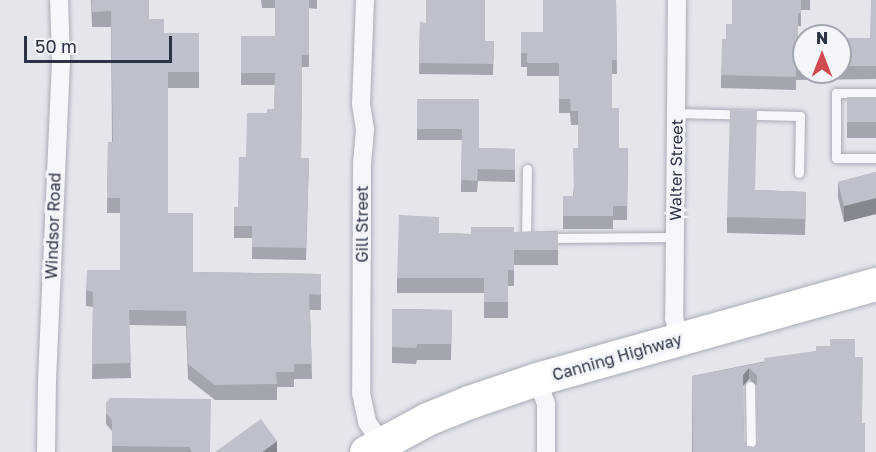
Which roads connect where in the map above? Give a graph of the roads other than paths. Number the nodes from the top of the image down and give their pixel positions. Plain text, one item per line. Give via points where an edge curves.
1 (59, 0) edge
2 (365, 0) edge
3 (677, 0) edge
4 (876, 93) edge
5 (676, 113) junction
6 (876, 158) edge
7 (527, 169) dead end
8 (799, 173) dead end
9 (675, 237) junction
10 (876, 284) edge
11 (680, 339) junction
12 (537, 379) junction
13 (750, 386) dead end
14 (373, 447) edge
15 (46, 452) edge
16 (546, 452) edge
17 (751, 452) edge

1 - 15 street, Windsor Road via 61,59
2 - 14 street, Gill Street via 361,393
3 - 5 street, Walter Street
4 - 6 lane via 836,93 836,158
5 - 8 lane via 800,116
5 - 9 street, Walter Street
7 - 9 lane via 526,238
9 - 11 street, Walter Street via 675,318
10 - 11 highway, Canning Highway
11 - 12 highway, Canning Highway
12 - 14 highway, Canning Highway via 469,402
12 - 16 street via 546,404
13 - 17 lane

